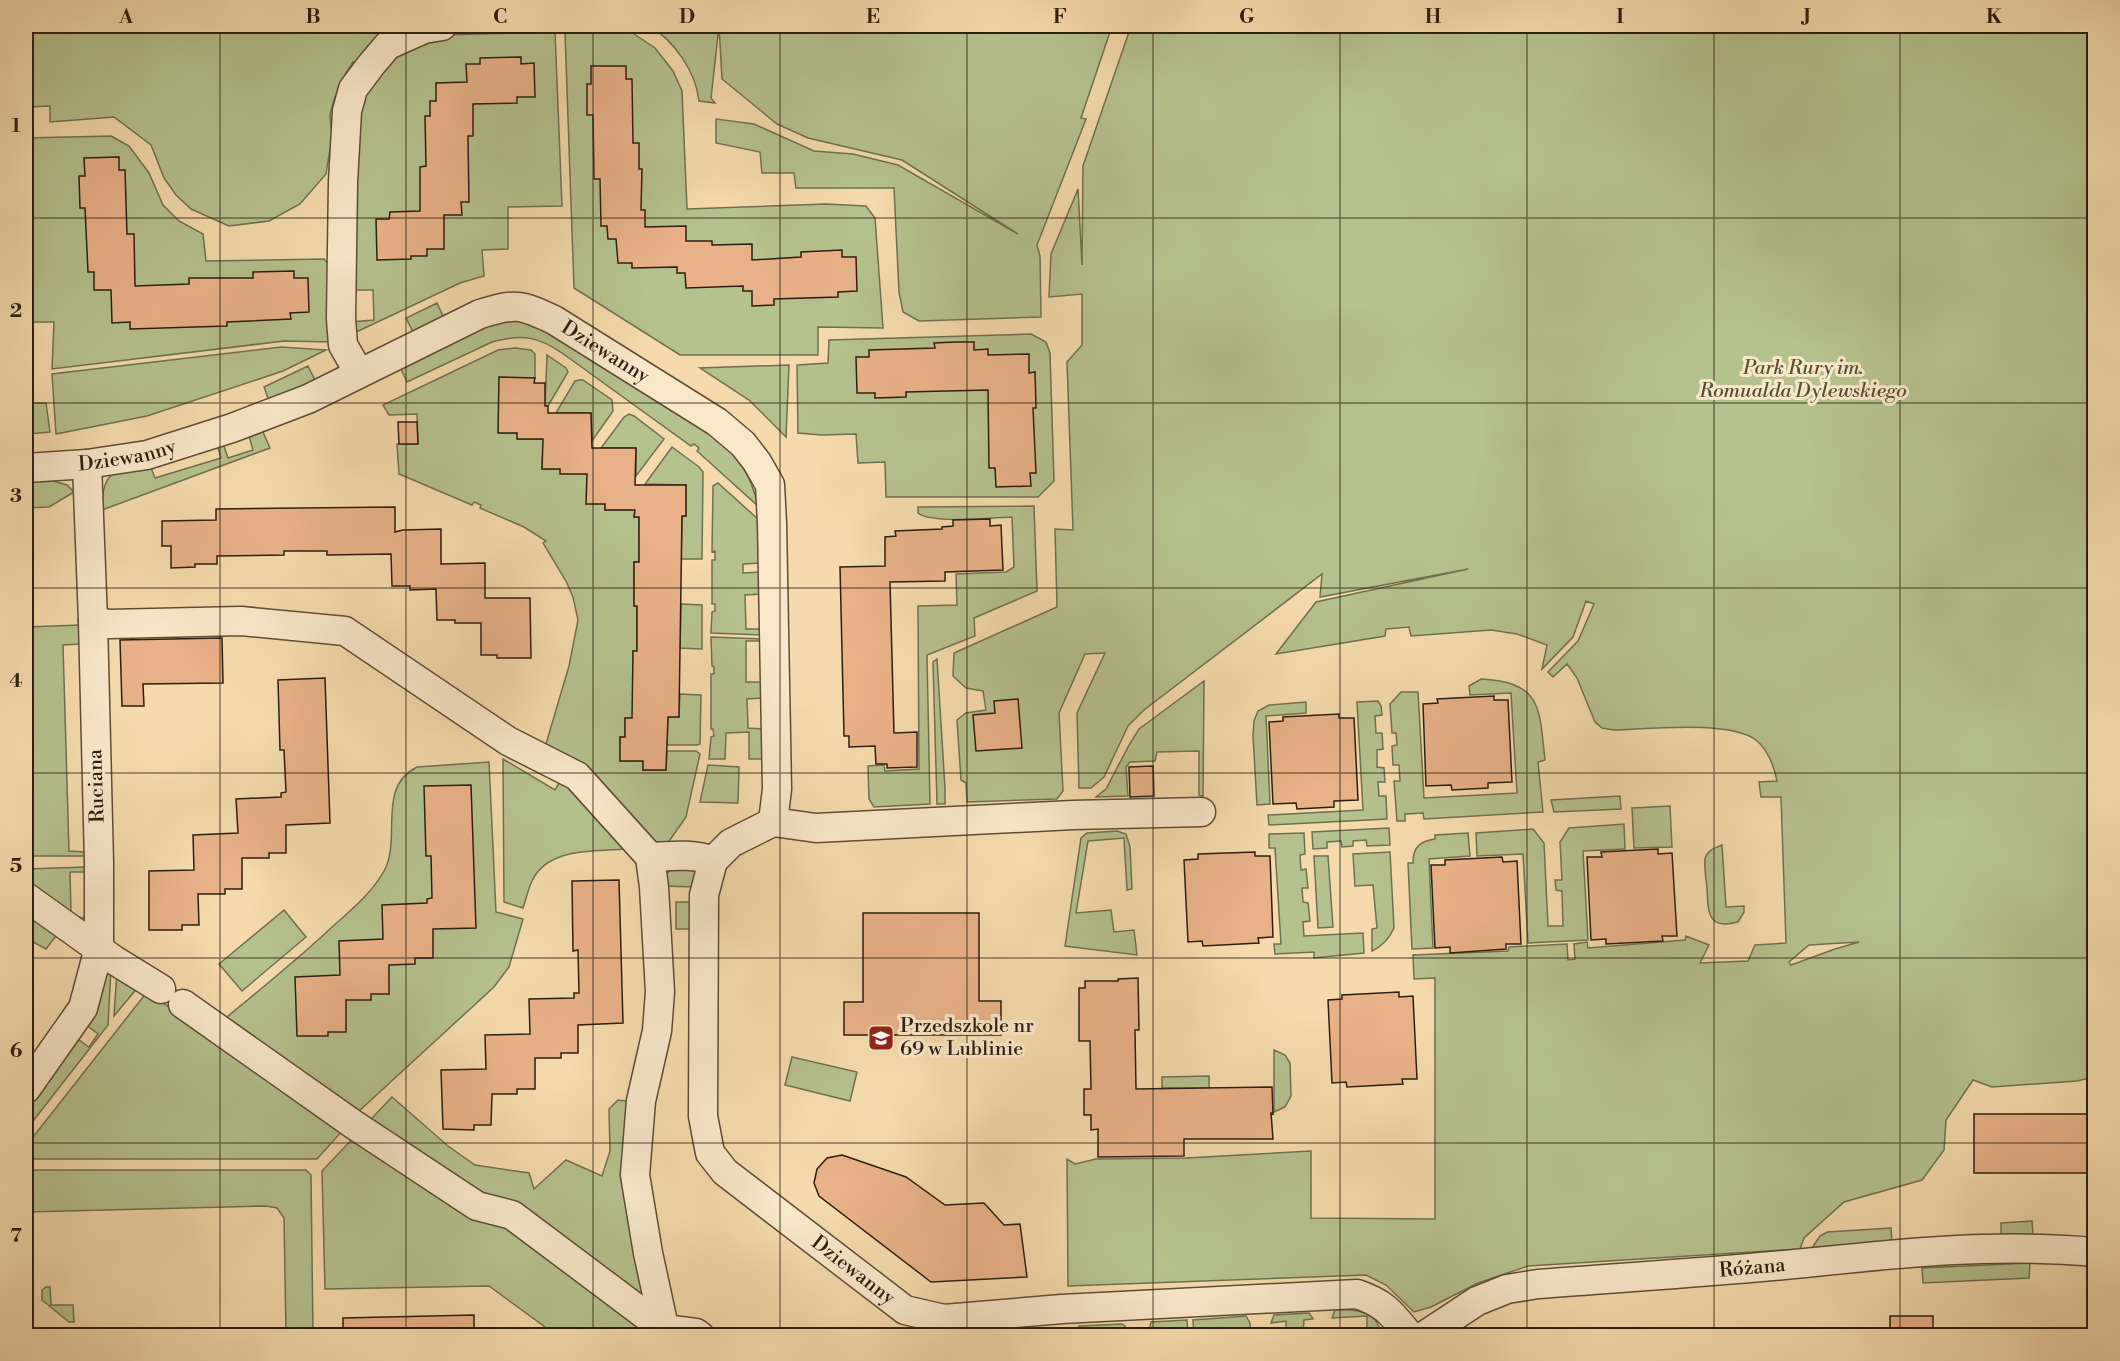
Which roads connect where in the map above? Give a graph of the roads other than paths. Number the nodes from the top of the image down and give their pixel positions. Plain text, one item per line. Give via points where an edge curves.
1 (442, 26) edge
2 (359, 373) junction
3 (87, 464) junction
4 (26, 468) edge
5 (93, 621) junction
6 (1201, 812) dead end
7 (773, 822) junction
8 (650, 858) junction
9 (713, 861) junction
10 (26, 897) edge
11 (99, 948) junction
12 (26, 1089) edge
13 (2094, 1252) edge
14 (665, 1332) edge
15 (700, 1335) edge
16 (1410, 1335) edge
17 (1424, 1335) edge

1 - 2 street via 424,29 388,45 353,89 347,111 341,319 343,345
2 - 3 street, Dziewanny via 292,406 232,428 147,455
2 - 7 street, Dziewanny via 480,314 507,306 529,308 717,422 743,444 770,485 777,789
3 - 4 street, Dziewanny
3 - 5 street, Ruciana
5 - 8 street via 241,621 345,631 508,741 577,776
5 - 11 street, Ruciana
6 - 7 street via 816,828
7 - 9 street via 731,843
8 - 9 street via 701,856
8 - 14 street via 660,992 657,1031 641,1101 634,1174
9 - 16 street, Dziewanny via 704,895 703,1116 710,1153 725,1172 905,1310 944,1319 1357,1294 1378,1301
10 - 11 street
11 - 12 street, Ruciana via 82,1008
11 - 14 street via 477,1206 512,1215
13 - 17 street, Różana via 1972,1250 1850,1257 1538,1284 1507,1289 1477,1301
14 - 15 street

